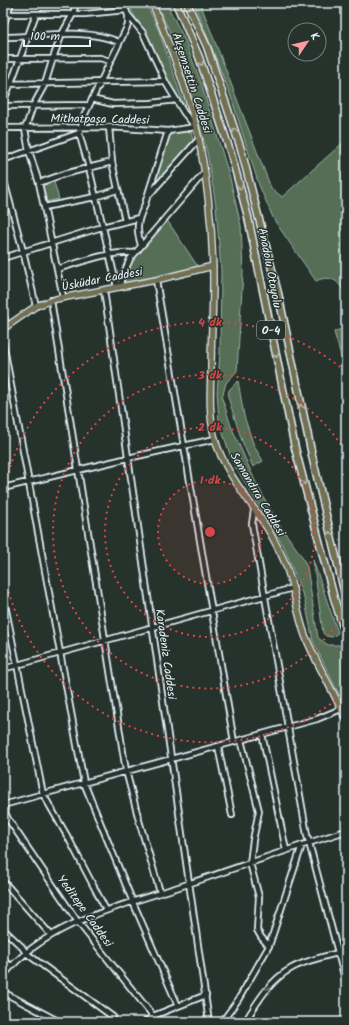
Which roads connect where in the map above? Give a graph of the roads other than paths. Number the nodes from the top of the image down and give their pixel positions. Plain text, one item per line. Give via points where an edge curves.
1 (11, 3) edge
2 (76, 3) edge
3 (123, 3) edge
4 (152, 3) edge
5 (175, 3) edge
6 (187, 3) edge
7 (126, 10) junction
8 (5, 14) edge
9 (36, 14) junction
10 (73, 14) junction
11 (128, 15) junction
12 (3, 26) edge
13 (62, 34) junction
14 (3, 37) edge
15 (27, 37) junction
16 (119, 42) junction
17 (53, 58) junction
18 (3, 59) edge
19 (19, 59) junction
20 (110, 61) junction
21 (165, 81) junction
22 (100, 82) junction
23 (3, 84) edge
24 (11, 84) junction
25 (45, 84) junction
26 (92, 99) junction
27 (176, 100) junction
28 (3, 102) edge
29 (89, 105) junction
30 (3, 106) edge
31 (33, 106) junction
32 (81, 126) junction
33 (109, 127) junction
34 (196, 127) junction
35 (3, 128) edge
36 (25, 129) junction
37 (168, 131) junction
38 (79, 133) junction
39 (199, 139) junction
40 (29, 151) junction
41 (3, 160) edge
42 (112, 162) junction
43 (89, 168) junction
44 (204, 173) junction
45 (3, 177) edge
46 (39, 183) junction
47 (117, 190) junction
48 (96, 197) junction
49 (147, 197) junction
50 (44, 207) junction
51 (139, 218) junction
52 (125, 221) junction
53 (102, 227) junction
54 (52, 242) junction
55 (141, 245) junction
56 (23, 251) junction
57 (134, 253) junction
58 (110, 254) junction
59 (3, 258) edge
60 (213, 266) junction
61 (57, 269) junction
62 (156, 280) junction
63 (118, 287) junction
64 (104, 290) junction
65 (63, 297) junction
66 (51, 300) junction
67 (36, 306) junction
68 (3, 311) edge
69 (5, 327) edge
70 (3, 342) edge
71 (215, 439) junction
72 (185, 446) junction
73 (128, 458) junction
74 (78, 470) junction
75 (29, 482) junction
76 (3, 488) edge
77 (254, 510) junction
78 (293, 588) junction
79 (3, 595) edge
80 (264, 596) junction
81 (346, 599) edge
82 (212, 610) junction
83 (152, 626) junction
84 (346, 637) edge
85 (105, 640) junction
86 (60, 652) junction
87 (17, 665) junction
88 (3, 669) edge
89 (341, 709) junction
90 (346, 720) edge
91 (288, 727) junction
92 (262, 734) junction
93 (241, 740) junction
94 (234, 742) junction
95 (218, 746) junction
96 (171, 759) junction
97 (126, 771) junction
98 (84, 783) junction
99 (43, 794) junction
100 (3, 806) edge
101 (232, 815) dead end
102 (346, 831) edge
103 (310, 842) junction
104 (302, 845) junction
105 (286, 850) junction
106 (250, 863) junction
107 (3, 881) edge
108 (189, 884) junction
109 (160, 892) junction
110 (132, 900) junction
111 (106, 910) junction
112 (78, 922) junction
113 (3, 929) edge
114 (51, 935) junction
115 (269, 946) junction
116 (346, 951) edge
117 (26, 953) junction
118 (338, 953) junction
119 (3, 961) edge
120 (11, 966) junction
121 (3, 976) edge
122 (346, 983) edge
123 (3, 992) edge
124 (206, 995) junction
125 (178, 1006) junction
126 (153, 1016) junction
127 (114, 1017) dead end
128 (60, 1022) edge
129 (145, 1022) edge
130 (158, 1022) edge
131 (210, 1022) edge
132 (220, 1022) edge
133 (245, 1022) edge

1 - 8 street
2 - 10 street
3 - 7 street
4 - 34 main road, Akşemsettin Caddesi via 184,84
5 -> 84 highway, Anadolu Otoyolu / O-4 via 199,57 231,154 248,217 295,448
81 -> 6 highway, Anadolu Otoyolu / O-4 via 313,460 278,293 241,149 207,47
7 - 10 street
7 - 11 street
8 - 9 street
8 - 12 street
9 - 10 street
9 - 15 street
10 - 13 street
11 - 16 street via 128,24
11 - 21 street via 143,33
13 - 15 street
13 - 16 street via 82,33
13 - 17 street
14 - 15 street
15 - 19 street
16 - 20 street
17 - 19 street
17 - 20 street via 100,58
17 - 25 street
18 - 19 street
19 - 24 street
20 - 22 street
21 - 22 street
21 - 27 street
22 - 25 street
22 - 26 street
23 - 24 street
24 - 25 street
24 - 28 street
25 - 31 street
26 - 27 street via 112,104
26 - 29 street
27 - 34 street
29 - 31 street
29 - 32 street
30 - 31 street
31 - 36 street
32 - 33 street, Mithatpaşa Caddesi
32 - 36 street, Mithatpaşa Caddesi
32 - 38 street
33 - 37 street, Mithatpaşa Caddesi
33 - 42 street
34 - 37 street, Mithatpaşa Caddesi
34 - 39 main road, Akşemsettin Caddesi
35 - 36 street, Mithatpaşa Caddesi
36 - 40 street
37 - 49 street
38 - 40 street
38 - 43 street
39 - 44 main road, Akşemsettin Caddesi
39 - 49 street
40 - 41 street
40 - 46 street
42 - 43 street
42 - 47 street
43 - 46 street
43 - 48 street
44 - 55 street
44 - 60 main road, Akşemsettin Caddesi
45 - 56 street
46 - 50 street
47 - 48 street
47 - 52 street
48 - 50 street
48 - 53 street
49 - 51 street
50 - 54 street
51 - 52 street
51 - 55 street via 138,236
52 - 53 street
53 - 54 street
53 - 58 street
54 - 56 street
54 - 61 street
55 - 57 street
56 - 59 street
56 - 67 street
57 - 58 street
57 - 63 street
58 - 61 street
58 - 63 street
60 - 62 main road, Üsküdar Caddesi
60 - 71 main road, Samandıra Caddesi via 210,406
61 - 65 street
62 - 63 main road, Üsküdar Caddesi
62 - 72 street
63 - 64 main road, Üsküdar Caddesi
64 - 65 main road, Üsküdar Caddesi
64 - 73 street, Karadeniz Caddesi
65 - 66 main road, Üsküdar Caddesi
66 - 67 main road, Üsküdar Caddesi
66 - 74 street
67 - 69 main road, Üsküdar Caddesi
68 - 69 street
70 - 75 street
71 - 72 street
71 - 77 main road, Samandıra Caddesi via 226,466
72 - 73 street
72 - 82 street
73 - 74 street
73 - 83 street, Karadeniz Caddesi
74 - 75 street
74 - 85 street
75 - 76 street
75 - 86 street
77 - 78 main road, Samandıra Caddesi via 282,557
77 - 80 street via 252,524
78 - 80 street
78 - 89 main road, Samandıra Caddesi via 304,632
79 - 87 street
80 - 82 street
80 - 91 street
82 - 83 street
82 - 94 street
83 - 85 street
83 - 96 street, Karadeniz Caddesi
85 - 86 street
85 - 97 street
86 - 87 street
86 - 98 street
87 - 88 street
87 - 99 street
89 - 90 main road, Samandıra Caddesi
89 - 91 street
91 - 92 street
91 - 103 street
92 - 93 street
92 - 105 street
93 - 94 street
93 - 106 street via 259,811
94 - 95 street
95 - 96 street
95 - 101 street
96 - 97 street
96 - 108 street, Karadeniz Caddesi
97 - 98 street
97 - 109 street
98 - 99 street
98 - 110 street
99 - 100 street
99 - 111 street
100 - 112 street, Yeditepe Caddesi via 8,819
102 - 103 street
103 - 104 street
103 - 118 street
104 - 105 street
104 - 115 street
105 - 106 street
106 - 108 street
106 - 115 street via 259,897 257,930
107 - 114 street
108 - 109 street
108 - 124 street, Karadeniz Caddesi
109 - 110 street
110 - 111 street
110 - 125 street
111 - 112 street
112 - 114 street
112 - 126 street, Yeditepe Caddesi
113 - 117 street
114 - 117 street
115 - 132 street via 238,1000
116 - 118 street
117 - 120 street
117 - 127 street
118 - 122 street
133 -> 118 street via 278,978 292,968
119 - 120 street
120 - 121 street
123 - 128 street
124 - 125 street
124 - 131 street, Karadeniz Caddesi
125 - 126 street
126 - 129 street
126 - 130 street, Yeditepe Caddesi

